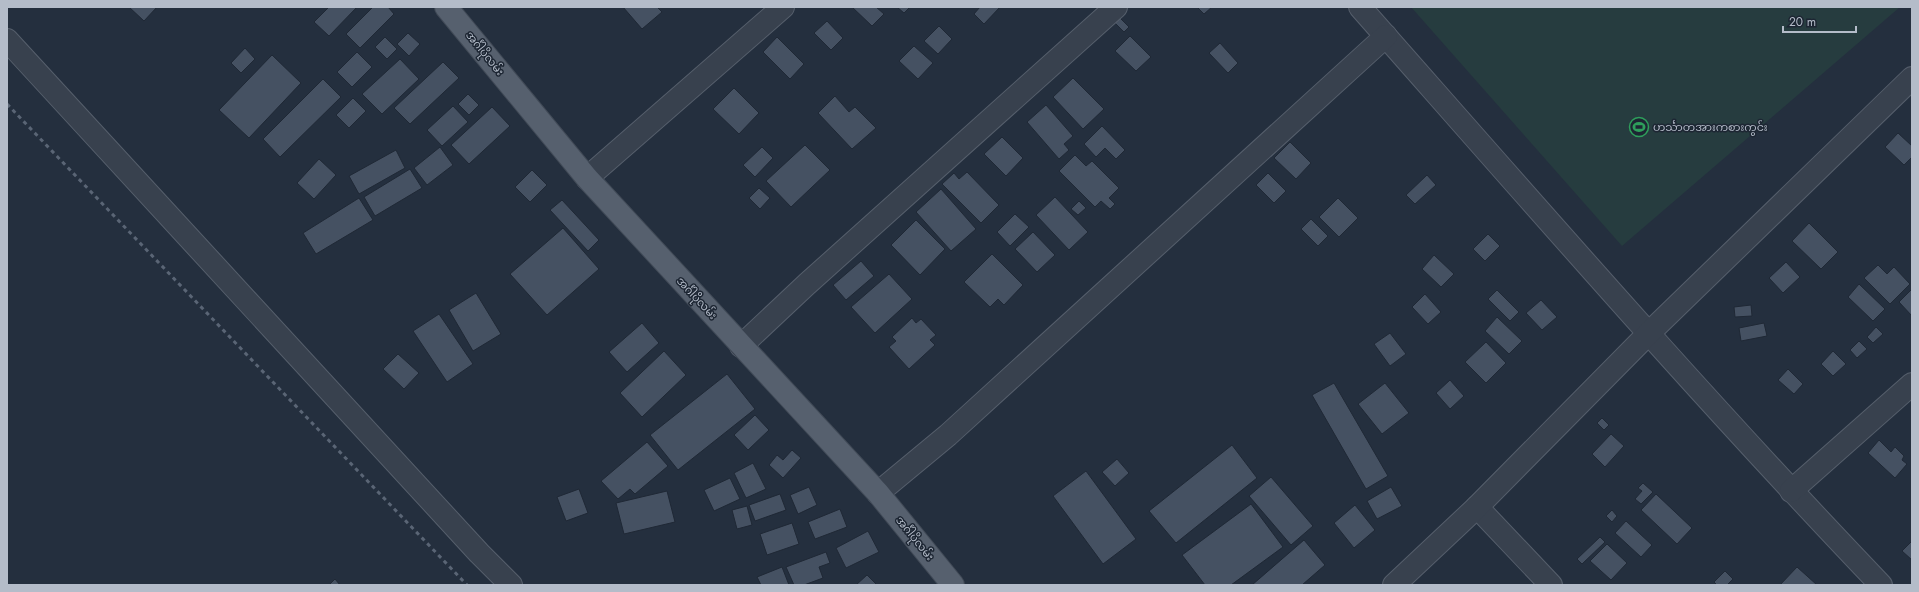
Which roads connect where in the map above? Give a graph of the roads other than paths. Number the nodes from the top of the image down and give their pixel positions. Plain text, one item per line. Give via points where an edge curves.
1 (446, 7) edge
2 (783, 7) edge
3 (1116, 7) edge
4 (1360, 7) edge
5 (1386, 36) junction
6 (7, 40) edge
7 (1912, 78) edge
8 (587, 178) junction
9 (1648, 334) junction
10 (742, 346) junction
11 (1912, 384) edge
12 (1792, 491) junction
13 (878, 494) junction
14 (1477, 507) junction
15 (511, 585) edge
16 (953, 585) edge
17 (1394, 585) edge
18 (1552, 585) edge
19 (1881, 585) edge

1 - 8 main road, အင်္ဂါပိုလမ်း
2 - 8 street
3 - 10 street via 807,284
4 - 5 street
5 - 9 street
5 - 13 street via 954,430
6 - 15 street
7 - 9 street
8 - 10 main road, အင်္ဂါပိုလမ်း
9 - 12 street
9 - 14 street
10 - 13 main road, အင်္ဂါပိုလမ်း
11 - 12 street
12 - 19 street
13 - 16 main road, အင်္ဂါပိုလမ်း
14 - 17 street
14 - 18 street

